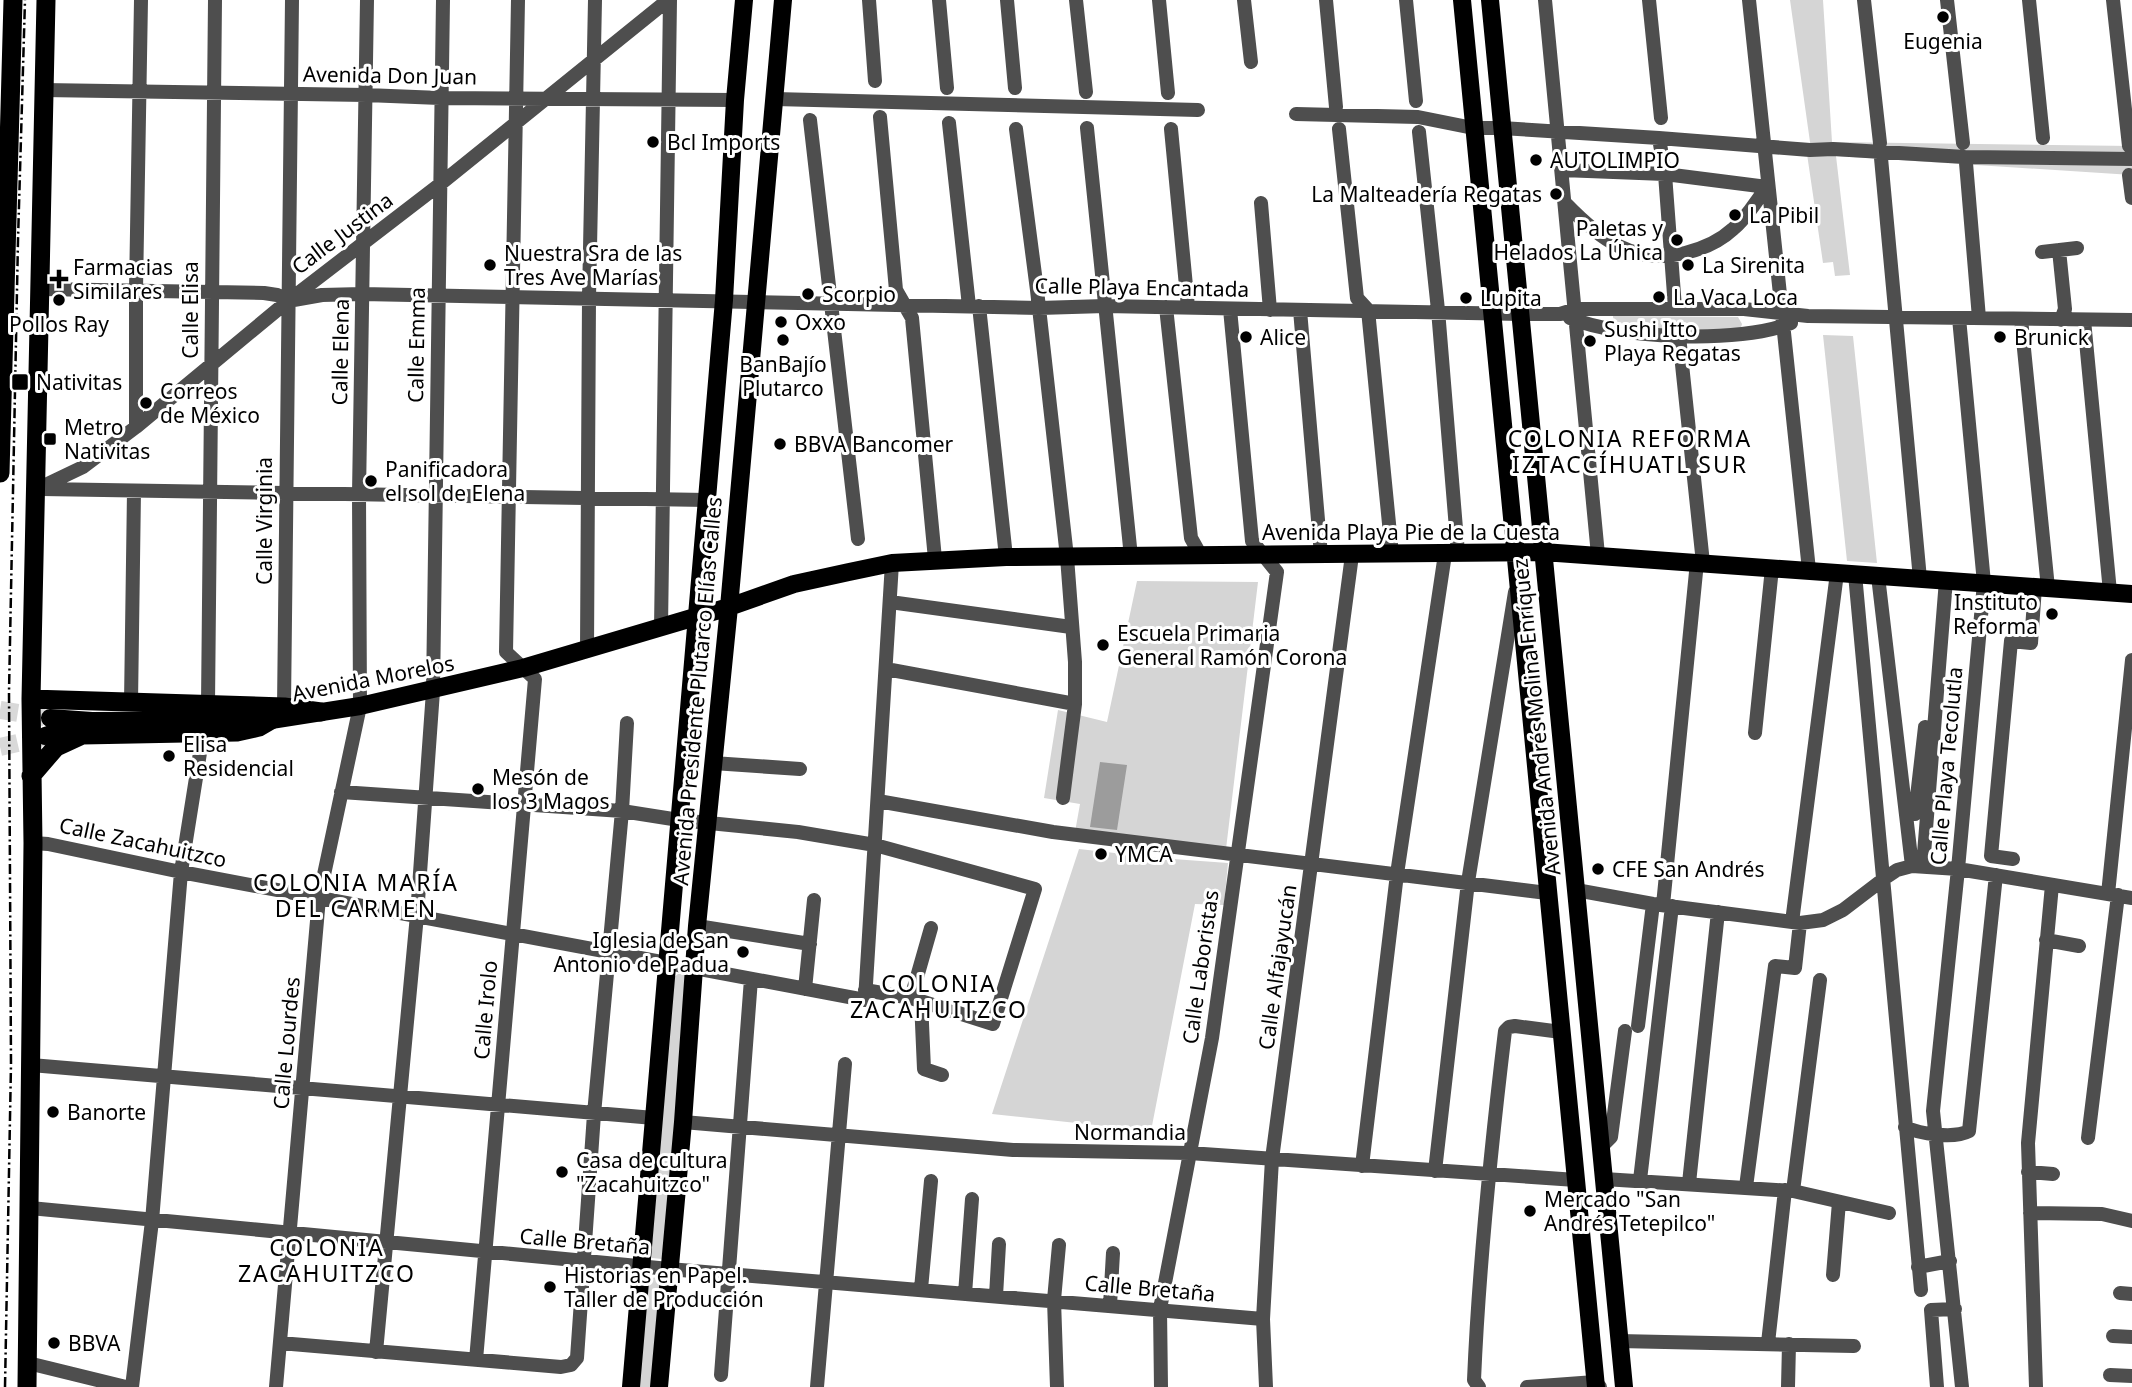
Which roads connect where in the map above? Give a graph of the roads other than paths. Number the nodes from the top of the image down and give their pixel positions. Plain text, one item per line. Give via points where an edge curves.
1 (13, 0) edge
2 (46, 0) edge
3 (141, 0) edge
4 (215, 0) edge
5 (292, 0) edge
6 (367, 0) edge
7 (443, 0) edge
8 (518, 0) edge
9 (595, 0) edge
10 (669, 0) edge
11 (744, 0) edge
12 (783, 0) edge
13 (869, 0) edge
14 (939, 0) edge
15 (1007, 0) edge
16 (1076, 0) edge
17 (1159, 0) edge
18 (1244, 0) edge
19 (1326, 0) edge
20 (1406, 0) edge
21 (1462, 0) edge
22 (1490, 0) edge
23 (1545, 0) edge
24 (1649, 0) edge
25 (1749, 0) edge
26 (1864, 0) edge
27 (1947, 0) edge
28 (2029, 0) edge
29 (2113, 0) edge
30 (594, 59) junction
31 (1251, 62) dead end
32 (875, 81) dead end
33 (947, 88) dead end
34 (1015, 88) dead end
35 (43, 90) junction
36 (139, 91) junction
37 (214, 92) junction
38 (1086, 92) dead end
39 (290, 93) junction
40 (1168, 93) dead end
41 (366, 95) junction
42 (440, 98) junction
43 (547, 98) junction
44 (516, 99) junction
45 (594, 99) junction
46 (775, 99) junction
47 (667, 100) junction
48 (735, 100) junction
49 (1416, 101) dead end
50 (1336, 107) dead end
51 (1198, 110) dead end
52 (1296, 114) dead end
53 (880, 117) dead end
54 (1661, 118) dead end
55 (810, 120) dead end
56 (949, 122) dead end
57 (515, 123) junction
58 (5, 126) edge
59 (1087, 128) dead end
60 (1473, 128) junction
61 (1501, 128) junction
62 (1016, 129) dead end
63 (1171, 129) dead end
64 (1339, 129) dead end
65 (1419, 132) dead end
66 (1558, 132) junction
67 (1660, 138) junction
68 (2043, 138) dead end
69 (1963, 142) dead end
70 (1765, 148) junction
71 (2130, 153) edge
72 (1966, 163) dead end
73 (1562, 170) junction
74 (1665, 174) junction
75 (2129, 174) dead end
76 (439, 185) junction
77 (1767, 187) junction
78 (2132, 198) edge
79 (1261, 203) dead end
80 (1566, 204) junction
81 (362, 245) junction
82 (2077, 248) dead end
83 (2059, 250) junction
84 (2042, 252) dead end
85 (1670, 256) junction
86 (40, 289) junction
87 (136, 290) junction
88 (211, 291) junction
89 (362, 293) junction
90 (437, 295) junction
91 (514, 297) junction
92 (589, 298) junction
93 (664, 299) junction
94 (724, 300) junction
95 (288, 301) junction
96 (755, 301) junction
97 (832, 304) junction
98 (904, 305) junction
99 (974, 306) junction
100 (1105, 306) junction
101 (1166, 307) junction
102 (1188, 307) junction
103 (1039, 308) junction
104 (1675, 308) junction
105 (1230, 309) junction
106 (1616, 309) junction
107 (1744, 309) junction
108 (1270, 310) junction
109 (1300, 310) junction
110 (1368, 310) junction
111 (1438, 310) junction
112 (1780, 311) junction
113 (1492, 312) junction
114 (1521, 314) junction
115 (1576, 315) junction
116 (1808, 316) junction
117 (1897, 317) junction
118 (1959, 318) junction
119 (1979, 318) junction
120 (2021, 318) junction
121 (2061, 320) junction
122 (2084, 320) junction
123 (2132, 320) edge
124 (1783, 327) junction
125 (1616, 331) junction
126 (1745, 335) junction
127 (1679, 336) junction
128 (211, 365) junction
129 (1, 388) edge
130 (136, 427) junction
131 (0, 471) edge
132 (37, 489) junction
133 (134, 491) junction
134 (209, 491) junction
135 (285, 493) junction
136 (359, 495) junction
137 (434, 496) junction
138 (507, 497) junction
139 (588, 498) junction
140 (662, 500) junction
141 (707, 500) junction
142 (858, 539) dead end
143 (1514, 552) junction
144 (1543, 552) junction
145 (1392, 554) junction
146 (1452, 554) junction
147 (1201, 555) junction
148 (1264, 555) junction
149 (1321, 555) junction
150 (1352, 555) junction
151 (1598, 555) junction
152 (1068, 556) junction
153 (1006, 557) junction
154 (1131, 557) junction
155 (935, 559) junction
156 (1700, 562) junction
157 (892, 563) junction
158 (1772, 568) junction
159 (1809, 570) junction
160 (1846, 573) junction
161 (1878, 576) junction
162 (1920, 579) junction
163 (1517, 580) junction
164 (1943, 580) junction
165 (1983, 583) junction
166 (2041, 587) junction
167 (2110, 592) junction
168 (2132, 594) edge
169 (890, 602) junction
170 (729, 607) junction
171 (697, 617) junction
172 (1072, 627) junction
173 (661, 628) junction
174 (587, 650) junction
175 (2132, 660) edge
176 (523, 668) junction
177 (886, 669) junction
178 (433, 691) junction
179 (31, 699) junction
180 (131, 703) junction
181 (208, 704) junction
182 (1075, 704) junction
183 (360, 706) junction
184 (321, 712) joint
185 (277, 714) junction
186 (50, 718) tunnel mouth
187 (92, 721) junction
188 (627, 723) dead end
189 (1755, 733) dead end
190 (203, 734) junction
191 (45, 736) tunnel mouth
192 (713, 763) junction
193 (800, 769) dead end
194 (31, 776) junction
195 (341, 792) junction
196 (1063, 797) dead end
197 (426, 799) junction
198 (878, 801) junction
199 (524, 806) junction
200 (622, 811) junction
201 (1915, 814) dead end
202 (679, 820) junction
203 (707, 822) junction
204 (33, 843) junction
205 (875, 845) junction
206 (1237, 855) junction
207 (2013, 859) dead end
208 (1312, 865) junction
209 (1918, 866) junction
210 (1958, 869) junction
211 (181, 872) junction
212 (1397, 874) junction
213 (1996, 875) junction
214 (1885, 878) junction
215 (1468, 882) junction
216 (2052, 886) junction
217 (1576, 890) junction
218 (1547, 893) junction
219 (2119, 896) edge
220 (318, 898) junction
221 (814, 900) dead end
222 (1663, 905) junction
223 (1718, 912) junction
224 (417, 915) junction
225 (1796, 922) junction
226 (697, 926) junction
227 (932, 928) dead end
228 (513, 933) junction
229 (2046, 940) junction
230 (810, 944) junction
231 (2079, 946) dead end
232 (610, 952) junction
233 (667, 963) junction
234 (695, 968) junction
235 (751, 979) junction
236 (1820, 980) dead end
237 (805, 989) junction
238 (865, 995) junction
239 (916, 1000) junction
240 (1561, 1032) junction
241 (845, 1064) dead end
242 (31, 1065) junction
243 (942, 1074) dead end
244 (165, 1076) junction
245 (303, 1089) junction
246 (400, 1097) junction
247 (498, 1105) junction
248 (594, 1114) junction
249 (654, 1118) junction
250 (683, 1122) junction
251 (741, 1127) junction
252 (1905, 1127) junction
253 (1934, 1134) junction
254 (839, 1135) junction
255 (2088, 1139) dead end
256 (1600, 1148) junction
257 (1189, 1153) junction
258 (1272, 1159) junction
259 (1362, 1166) junction
260 (1435, 1171) junction
261 (2028, 1172) junction
262 (2053, 1174) dead end
263 (1488, 1175) junction
264 (1604, 1179) junction
265 (1576, 1180) junction
266 (1640, 1180) junction
267 (931, 1181) dead end
268 (1689, 1183) junction
269 (1746, 1187) junction
270 (1789, 1191) junction
271 (972, 1199) dead end
272 (1839, 1202) junction
273 (30, 1208) junction
274 (1889, 1213) dead end
275 (2030, 1213) junction
276 (152, 1221) junction
277 (2132, 1221) edge
278 (290, 1234) junction
279 (387, 1242) junction
280 (999, 1244) dead end
281 (1059, 1245) dead end
282 (485, 1253) junction
283 (1113, 1253) dead end
284 (584, 1261) junction
285 (1950, 1261) junction
286 (1918, 1266) junction
287 (642, 1267) junction
288 (669, 1269) junction
289 (730, 1275) junction
290 (1833, 1275) dead end
291 (826, 1281) junction
292 (921, 1289) junction
293 (1921, 1290) dead end
294 (965, 1293) junction
295 (996, 1296) junction
296 (1054, 1300) junction
297 (1110, 1305) junction
298 (1160, 1309) junction
299 (1955, 1309) junction
300 (1263, 1319) junction
301 (2113, 1336) dead end
302 (2132, 1337) edge
303 (1619, 1341) junction
304 (280, 1343) junction
305 (1768, 1343) junction
306 (1789, 1344) junction
307 (1854, 1346) dead end
308 (376, 1352) junction
309 (476, 1360) junction
310 (28, 1363) junction
311 (722, 1375) dead end
312 (2110, 1375) dead end
313 (2132, 1376) edge
314 (1597, 1385) edge
315 (27, 1387) edge
316 (126, 1387) edge
317 (131, 1387) edge
318 (276, 1387) edge
319 (631, 1387) edge
320 (659, 1387) edge
321 (817, 1387) edge
322 (1057, 1387) edge
323 (1161, 1387) edge
324 (1266, 1387) edge
325 (1479, 1387) edge
326 (1527, 1387) edge
327 (1623, 1387) edge
328 (1788, 1387) edge
329 (1937, 1387) edge
330 (1962, 1387) edge
331 (2036, 1387) edge

1 - 58 highway
2 - 35 highway
3 - 36 street
4 - 37 street, Calle Elisa
5 - 39 street, Calle Virginia
6 - 41 street, Calle Elena
7 - 42 street, Calle Emma
8 - 44 street
9 - 30 street
10 - 30 street, Calle Justina
10 - 47 street
11 - 48 main road, Avenida Presidente Plutarco Elías Calles
12 - 46 main road, Avenida Presidente Plutarco Elías Calles
13 - 32 street
14 - 33 street
15 - 34 street
16 - 38 street
17 - 40 street
18 - 31 street
19 - 50 street
20 - 49 street
21 - 60 main road, Avenida Andrés Molina Enríquez
22 - 61 main road, Avenida Andrés Molina Enríquez
23 - 66 street
24 - 54 street
25 - 70 street
26 - 117 street
27 - 69 street
28 - 68 street
29 - 71 street
30 - 43 street, Calle Justina
30 - 45 street
35 - 36 street, Avenida Don Juan
35 - 86 highway
36 - 37 street, Avenida Don Juan
36 - 87 street
37 - 39 street, Avenida Don Juan
37 - 88 street, Calle Elisa
39 - 41 street, Avenida Don Juan
39 - 95 street, Calle Virginia
41 - 42 street, Avenida Don Juan
41 - 81 street, Calle Elena
42 - 44 street, Avenida Don Juan
42 - 76 street, Calle Emma
43 - 44 street, Avenida Don Juan
43 - 45 street, Avenida Don Juan
43 - 57 street, Calle Justina
44 - 57 street
45 - 47 street, Avenida Don Juan
45 - 92 street
46 - 51 street
46 - 96 main road, Avenida Presidente Plutarco Elías Calles
47 - 48 street, Avenida Don Juan
47 - 93 street
48 - 94 main road, Avenida Presidente Plutarco Elías Calles
52 - 60 street via 1418,117
53 - 98 street via 896,290
55 - 97 street
56 - 99 street
57 - 76 street, Calle Justina
57 - 91 street
58 - 129 highway
59 - 100 street
60 - 61 street
60 - 113 main road, Avenida Andrés Molina Enríquez
61 - 66 street
61 - 114 main road, Avenida Andrés Molina Enríquez
62 - 103 street
63 - 102 street
64 - 110 street via 1357,298
65 - 111 street
66 - 67 street
66 - 73 street
67 - 70 street
67 - 74 street
70 - 71 street via 1953,156
70 - 77 street
72 - 119 street
73 - 74 street
73 - 80 street
74 - 77 street
74 - 85 street
75 - 78 street
76 - 81 street, Calle Justina
76 - 90 street, Calle Emma
77 - 85 street via 1722,238
77 - 112 street
79 - 108 street
80 - 85 street via 1604,239 1621,248
80 - 115 street
81 - 89 street, Calle Elena
81 - 95 street, Calle Justina
82 - 83 street
83 - 84 street
83 - 121 street via 2065,309
85 - 104 street
86 - 87 street
86 - 132 highway
87 - 88 street
87 - 130 street
88 - 95 street via 264,293
88 - 128 street, Calle Elisa
89 - 90 street, Calle Playa Encantada
89 - 95 street, Calle Playa Encantada
89 - 136 street, Calle Elena
90 - 91 street, Calle Playa Encantada
90 - 137 street, Calle Emma
91 - 92 street, Calle Playa Encantada
91 - 138 street
92 - 93 street, Calle Playa Encantada
92 - 139 street
93 - 94 street, Calle Playa Encantada
93 - 140 street
94 - 96 street, Calle Playa Encantada
94 - 141 main road, Avenida Presidente Plutarco Elías Calles
95 - 128 street, Calle Justina
95 - 135 street, Calle Virginia
96 - 97 street, Calle Playa Encantada
96 - 170 main road, Avenida Presidente Plutarco Elías Calles
97 - 98 street, Calle Playa Encantada
97 - 142 street
98 - 99 street, Calle Playa Encantada
98 - 155 street via 912,318
99 - 103 street, Calle Playa Encantada
99 - 153 street
100 - 101 street, Calle Playa Encantada
100 - 103 street, Calle Playa Encantada
100 - 154 street
101 - 102 street, Calle Playa Encantada
101 - 147 street via 1191,538
102 - 105 street, Calle Playa Encantada
103 - 152 street
104 - 106 street, Calle Playa Encantada
104 - 107 street, Calle Playa Encantada
105 - 108 street, Calle Playa Encantada
105 - 148 street, Calle Laboristas via 1252,541
106 - 115 street, Calle Playa Encantada
106 - 125 street
107 - 112 street, Calle Playa Encantada
107 - 126 street
108 - 109 street, Calle Playa Encantada
109 - 110 street, Calle Playa Encantada
109 - 149 street
110 - 111 street, Calle Playa Encantada
110 - 145 street
111 - 113 street, Calle Playa Encantada
111 - 146 street
112 - 116 street, Calle Playa Encantada
112 - 124 street
113 - 114 street, Calle Playa Encantada
113 - 143 main road, Avenida Andrés Molina Enríquez
114 - 115 street, Calle Playa Encantada
114 - 144 main road, Avenida Andrés Molina Enríquez
115 - 125 street, Calle Playa Encantada
115 - 151 street
116 - 117 street, Calle Playa Encantada
116 - 124 street, Calle Playa Encantada
117 - 118 street, Calle Playa Encantada
117 - 162 street
118 - 119 street, Calle Playa Encantada
118 - 165 street, Calle Playa Tecolutla
119 - 120 street, Calle Playa Encantada
120 - 121 street, Calle Playa Encantada
120 - 166 street
121 - 122 street, Calle Playa Encantada
122 - 123 street, Calle Playa Encantada
122 - 167 street
124 - 126 street, Calle Playa Encantada
124 - 159 street
125 - 127 street, Calle Playa Encantada
126 - 127 street, Calle Playa Encantada
127 - 156 street
128 - 130 street, Calle Justina
128 - 134 street, Calle Elisa
129 - 131 highway
130 - 132 street, Calle Justina via 83,467
132 - 133 street
132 - 179 highway
133 - 134 street
133 - 180 street
134 - 135 street
134 - 181 street, Calle Elisa
135 - 136 street
135 - 185 street, Calle Virginia
136 - 137 street
136 - 183 street, Calle Elena
137 - 138 street
137 - 178 street, Calle Emma
138 - 139 street
138 - 176 street via 506,652
139 - 140 street
139 - 174 street
140 - 141 street
140 - 173 street
141 - 171 main road, Avenida Presidente Plutarco Elías Calles
143 - 144 main road, Avenida Playa Pie de la Cuesta
143 - 146 main road, Avenida Playa Pie de la Cuesta
143 - 163 main road, Avenida Andrés Molina Enríquez
144 - 151 main road, Avenida Playa Pie de la Cuesta
144 - 217 main road, Avenida Andrés Molina Enríquez
145 - 146 main road, Avenida Playa Pie de la Cuesta
145 - 150 main road, Avenida Playa Pie de la Cuesta
146 - 212 street
147 - 148 main road, Avenida Playa Pie de la Cuesta
147 - 154 main road, Avenida Playa Pie de la Cuesta
148 - 149 main road, Avenida Playa Pie de la Cuesta
148 - 206 street, Calle Laboristas via 1277,572
149 - 150 main road, Avenida Playa Pie de la Cuesta
150 - 208 street, Calle Alfajayucán
151 - 156 main road, Avenida Playa Pie de la Cuesta
152 - 153 main road, Avenida Playa Pie de la Cuesta
152 - 154 main road, Avenida Playa Pie de la Cuesta
152 - 172 street
153 - 155 main road, Avenida Playa Pie de la Cuesta
155 - 157 main road, Avenida Playa Pie de la Cuesta
156 - 158 main road, Avenida Playa Pie de la Cuesta
156 - 222 street
157 - 169 street
157 - 170 main road, Avenida Playa Pie de la Cuesta via 794,584
158 - 159 main road, Avenida Playa Pie de la Cuesta
158 - 189 street
159 - 160 main road, Avenida Playa Pie de la Cuesta
160 - 161 main road, Avenida Playa Pie de la Cuesta
160 - 214 street
160 - 225 street
161 - 162 main road, Avenida Playa Pie de la Cuesta
161 - 209 street
162 - 164 main road, Avenida Playa Pie de la Cuesta
163 - 215 street
163 - 218 main road, Avenida Andrés Molina Enríquez
164 - 165 main road, Avenida Playa Pie de la Cuesta
164 - 201 street
164 - 209 street
165 - 166 main road, Avenida Playa Pie de la Cuesta
165 - 210 street, Calle Playa Tecolutla
166 - 167 main road, Avenida Playa Pie de la Cuesta
166 - 207 street via 2031,643 2011,641 1992,856
167 - 168 main road, Avenida Playa Pie de la Cuesta
169 - 172 street
169 - 177 street
170 - 171 main road, Avenida Playa Pie de la Cuesta
170 - 192 main road, Avenida Presidente Plutarco Elías Calles
171 - 173 main road, Avenida Morelos
171 - 202 main road, Avenida Presidente Plutarco Elías Calles
172 - 182 street
173 - 174 main road, Avenida Morelos
174 - 176 main road, Avenida Morelos
175 - 219 street
176 - 178 main road, Avenida Morelos
176 - 199 street, Calle Irolo via 535,679
177 - 182 street
177 - 198 street
178 - 183 main road, Avenida Morelos
178 - 197 street, Calle Emma
179 - 180 highway
179 - 194 highway
180 - 181 highway
181 - 185 highway
182 - 196 street
183 - 184 main road, Avenida Morelos
183 - 195 street, Calle Lourdes
184 - 185 highway
185 - 187 main road, Avenida Morelos
185 - 190 highway via 248,730
186 - 187 main road, Avenida Morelos
187 - 191 main road
188 - 200 street
190 - 194 highway via 82,735 56,747
190 - 211 street
192 - 193 street
192 - 203 main road, Avenida Presidente Plutarco Elías Calles
194 - 204 highway
195 - 197 street
195 - 220 street, Calle Lourdes
197 - 199 street
197 - 224 street, Calle Emma
198 - 205 street
198 - 206 street via 1053,832
199 - 200 street
199 - 228 street, Calle Irolo
200 - 202 street
200 - 232 street
202 - 203 street
202 - 233 main road, Avenida Presidente Plutarco Elías Calles
203 - 205 street
203 - 226 main road, Avenida Presidente Plutarco Elías Calles
204 - 211 street, Calle Zacahuitzco
204 - 242 highway
205 - 238 street
205 - 239 street, Calle Zacahuitzco via 1035,889 993,1024
206 - 208 street
206 - 257 street, Calle Laboristas via 1212,1038
208 - 212 street
208 - 258 street, Calle Alfajayucán
209 - 210 street
209 - 214 street
210 - 213 street
210 - 253 street, Calle Playa Tecolutla
211 - 220 street, Calle Zacahuitzco
211 - 244 street
212 - 215 street
212 - 259 street
213 - 216 street
213 - 253 street via 1969,1131
214 - 225 street via 1823,920
214 - 252 street
215 - 218 street
215 - 260 street
216 - 219 street
216 - 229 street
217 - 222 street
217 - 256 main road, Avenida Andrés Molina Enríquez
218 - 240 main road, Avenida Andrés Molina Enríquez
219 - 255 street
220 - 224 street, Calle Zacahuitzco
220 - 245 street, Calle Lourdes
221 - 230 street
222 - 223 street
222 - 256 street via 1611,1137
222 - 266 street
223 - 225 street
223 - 268 street
224 - 228 street, Calle Zacahuitzco
224 - 246 street, Calle Emma
225 - 269 street via 1795,968 1774,966
226 - 230 street
226 - 234 main road, Avenida Presidente Plutarco Elías Calles
227 - 239 street
228 - 232 street, Calle Zacahuitzco
228 - 247 street, Calle Irolo
229 - 231 street
229 - 261 street
230 - 237 street
232 - 233 street, Calle Zacahuitzco
232 - 248 street
233 - 234 street, Calle Zacahuitzco
233 - 249 main road, Avenida Presidente Plutarco Elías Calles
234 - 235 street, Calle Zacahuitzco
234 - 250 main road, Avenida Presidente Plutarco Elías Calles
235 - 237 street, Calle Zacahuitzco
235 - 251 street
236 - 270 street
237 - 238 street, Calle Zacahuitzco
238 - 239 street, Calle Zacahuitzco
239 - 243 street via 924,1069
240 - 263 street via 1515,1026 1505,1031
240 - 265 main road, Avenida Andrés Molina Enríquez
241 - 254 street
242 - 244 street
242 - 273 highway
244 - 245 street
244 - 276 street
245 - 246 street
245 - 278 street, Calle Lourdes
246 - 247 street
246 - 279 street, Calle Emma
247 - 248 street
247 - 282 street, Calle Irolo
248 - 249 street
248 - 284 street
249 - 287 main road, Avenida Presidente Plutarco Elías Calles
250 - 251 street, Normandia
250 - 288 main road, Avenida Presidente Plutarco Elías Calles
251 - 254 street, Normandia
251 - 289 street
252 - 253 street
252 - 286 street
253 - 285 street, Calle Playa Tecolutla
254 - 257 street, Normandia via 1013,1150
254 - 291 street
256 - 264 main road, Avenida Andrés Molina Enríquez
257 - 258 street, Normandia
257 - 298 street, Calle Laboristas
258 - 259 street, Normandia
258 - 300 street, Calle Alfajayucán
259 - 260 street, Normandia
260 - 263 street, Normandia
261 - 262 street
261 - 275 street
263 - 265 street, Normandia
263 - 325 street via 1478,1291 1475,1380
264 - 266 street
264 - 303 main road, Avenida Andrés Molina Enríquez
265 - 314 main road, Avenida Andrés Molina Enríquez
266 - 268 street
267 - 292 street
268 - 269 street
269 - 270 street
270 - 272 street
270 - 305 street
271 - 294 street
272 - 274 street
272 - 290 street
273 - 276 street, Calle Bretaña
273 - 310 highway
275 - 277 street via 2102,1214
275 - 331 street
276 - 278 street, Calle Bretaña
276 - 317 street
278 - 279 street, Calle Bretaña
278 - 304 street, Calle Lourdes
279 - 282 street, Calle Bretaña
279 - 308 street, Calle Emma
280 - 295 street
281 - 296 street
282 - 284 street, Calle Bretaña
282 - 309 street, Calle Irolo
283 - 297 street
284 - 287 street, Calle Bretaña
284 - 309 street via 577,1358 571,1365
285 - 286 street
285 - 299 street, Calle Playa Tecolutla
286 - 293 street
287 - 288 street, Calle Bretaña
287 - 319 main road, Avenida Presidente Plutarco Elías Calles
288 - 289 street, Calle Bretaña
288 - 320 main road, Avenida Presidente Plutarco Elías Calles
289 - 291 street, Calle Bretaña
289 - 311 street
291 - 292 street, Calle Bretaña
291 - 321 street
292 - 294 street, Calle Bretaña
294 - 295 street, Calle Bretaña
295 - 296 street, Calle Bretaña
296 - 297 street, Calle Bretaña
296 - 322 street
297 - 298 street, Calle Bretaña
298 - 300 street, Calle Bretaña
298 - 323 street, Calle Laboristas
299 - 329 street via 1931,1310
299 - 330 street, Calle Playa Tecolutla
300 - 324 street, Calle Alfajayucán
301 - 302 street
303 - 305 street
303 - 327 main road, Avenida Andrés Molina Enríquez
304 - 308 street
304 - 318 street, Calle Lourdes
305 - 306 street
306 - 307 street
306 - 328 street
308 - 309 street
310 - 315 highway
310 - 316 street
312 - 313 street
314 - 326 street

